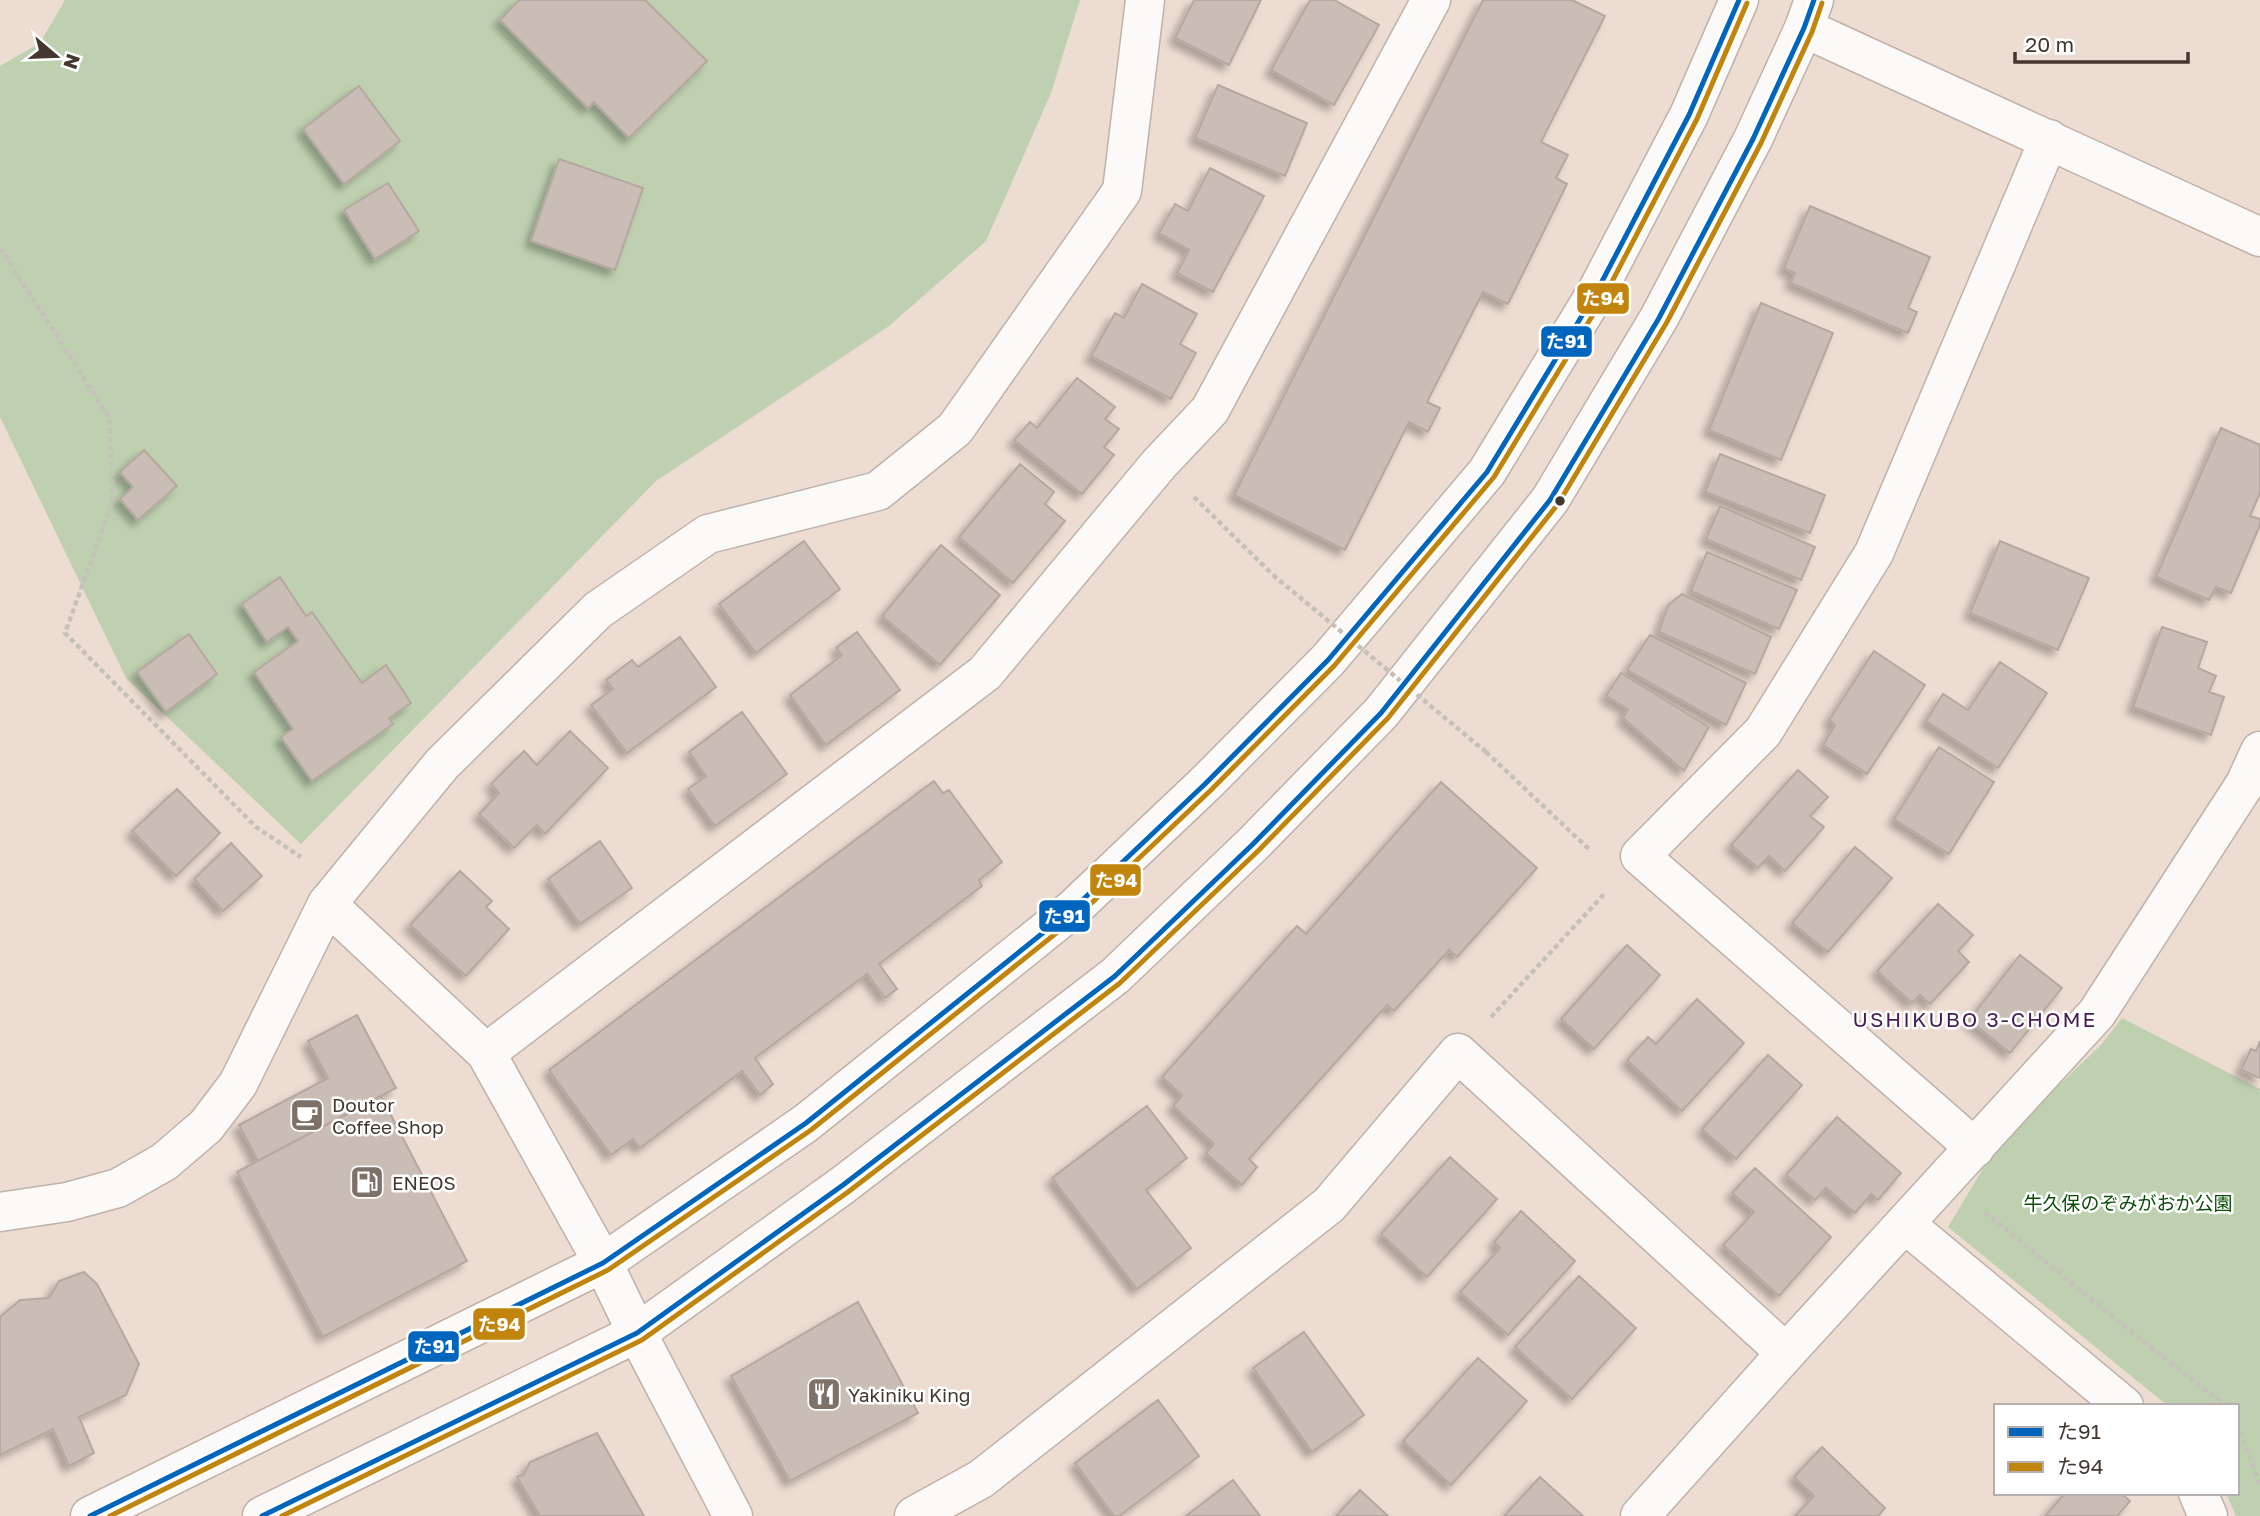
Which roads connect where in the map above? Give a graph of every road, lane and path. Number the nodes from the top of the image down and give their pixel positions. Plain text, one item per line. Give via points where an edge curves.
1 (1145, 0) edge
2 (1431, 0) edge
3 (1739, 0) edge
4 (1809, 14) edge
5 (2049, 139) junction
6 (2260, 237) edge
7 (0, 248) edge
8 (1159, 464) junction
9 (2260, 751) edge
10 (1630, 867) junction
11 (335, 895) junction
12 (1458, 1053) junction
13 (486, 1054) junction
14 (1975, 1148) junction
15 (0, 1212) edge
16 (1985, 1212) dead end
17 (1905, 1224) junction
18 (603, 1263) junction
19 (637, 1334) junction
20 (1786, 1353) junction
21 (2122, 1404) edge
22 (2224, 1404) edge
23 (2239, 1429) edge
24 (2260, 1485) edge
25 (2199, 1495) edge
26 (90, 1516) edge
27 (262, 1516) edge
28 (733, 1516) edge
29 (914, 1516) edge
30 (1640, 1516) edge
31 (2207, 1516) edge

1 - 11 street via 1122,191 955,429 878,491 708,534 598,610 442,764
2 - 8 street via 1210,410
3 - 18 street via 1689,115 1597,291 1487,472 1328,660 1074,908 806,1123
4 - 5 street
4 - 19 street via 1753,139 1659,318 1550,500 1381,713 1115,976 843,1185
5 - 6 street
5 - 10 street via 1874,553 1763,732
7 - 11 path via 109,417 113,500 65,634 256,827
8 - 10 path, bridge via 1273,575
8 - 13 street via 985,673
9 - 14 street via 2245,784 2097,1013
10 - 12 path
10 - 14 street
11 - 13 street
11 - 15 street via 238,1084 206,1126 164,1162 118,1188 67,1202
12 - 20 street
12 - 29 street via 1329,1205 981,1479
13 - 18 street
14 - 17 street
16 - 22 path
17 - 20 street
17 - 21 street
18 - 19 street
18 - 26 street
19 - 27 street
19 - 28 street
20 - 30 street
23 - 24 path
25 - 31 street

